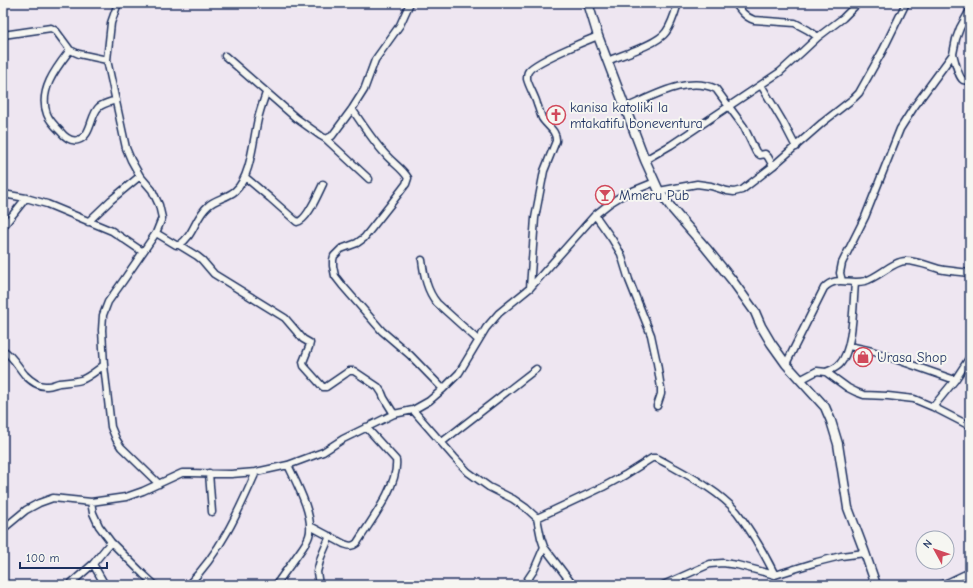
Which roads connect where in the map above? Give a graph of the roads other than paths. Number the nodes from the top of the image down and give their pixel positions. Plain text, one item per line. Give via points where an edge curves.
1 (118, 3) edge
2 (410, 3) edge
3 (588, 3) edge
4 (678, 3) edge
5 (735, 3) edge
6 (858, 3) edge
7 (906, 3) edge
8 (970, 10) edge
9 (3, 35) edge
10 (598, 36) junction
11 (818, 37) junction
12 (70, 50) junction
13 (953, 54) junction
14 (225, 56) dead end
15 (107, 60) junction
16 (607, 61) junction
17 (970, 80) edge
18 (761, 85) junction
19 (266, 93) junction
20 (116, 100) junction
21 (728, 106) junction
22 (626, 108) junction
23 (352, 109) junction
24 (326, 139) junction
25 (796, 147) junction
26 (645, 160) junction
27 (773, 166) junction
28 (140, 176) junction
29 (245, 177) junction
30 (369, 179) dead end
31 (655, 182) junction
32 (323, 184) dead end
33 (659, 191) junction
34 (3, 194) edge
35 (26, 198) junction
36 (595, 216) junction
37 (88, 222) junction
38 (3, 227) edge
39 (156, 233) junction
40 (179, 245) junction
41 (143, 252) junction
42 (422, 260) dead end
43 (970, 273) edge
44 (842, 281) junction
45 (855, 282) junction
46 (530, 288) junction
47 (478, 340) junction
48 (848, 346) junction
49 (3, 350) edge
50 (970, 357) edge
51 (104, 364) junction
52 (786, 364) junction
53 (968, 365) edge
54 (536, 369) dead end
55 (826, 372) junction
56 (800, 380) junction
57 (955, 380) junction
58 (443, 389) junction
59 (657, 406) dead end
60 (933, 407) junction
61 (413, 410) junction
62 (394, 414) junction
63 (970, 426) edge
64 (366, 427) junction
65 (442, 442) junction
66 (288, 465) junction
67 (256, 472) junction
68 (209, 473) junction
69 (159, 484) junction
70 (91, 502) junction
71 (212, 512) dead end
72 (536, 518) junction
73 (310, 526) junction
74 (3, 529) edge
75 (330, 536) junction
76 (111, 542) junction
77 (544, 547) junction
78 (866, 553) junction
79 (93, 564) junction
80 (970, 572) edge
81 (775, 575) junction
82 (192, 584) edge
83 (69, 585) edge
84 (105, 585) edge
85 (155, 585) edge
86 (276, 585) edge
87 (318, 585) edge
88 (524, 585) edge
89 (573, 585) edge
90 (664, 585) edge
91 (876, 585) edge
92 (941, 585) edge

1 - 15 street via 111,23
2 - 23 street via 400,25 375,60 364,90
3 - 10 street
4 - 16 street via 670,26 660,39
5 - 11 street via 749,18 795,23
6 - 11 street
7 - 25 street via 859,93
8 - 13 street via 960,28
9 - 12 street via 51,28
10 - 16 street
10 - 46 street via 543,61 528,72 527,78 539,112 556,137 544,171 535,218
11 - 18 street via 780,72
12 - 15 street
12 - 20 street via 54,71 45,95 47,115 61,133 68,139 82,138 96,110
13 - 17 street via 960,77 963,80
13 - 44 street via 900,128 865,217 842,263
14 - 19 street
15 - 20 street
16 - 22 street
18 - 21 street
18 - 25 street
19 - 24 street
19 - 29 street
20 - 28 street via 126,148
21 - 22 street via 716,89 702,84 685,85 665,91
21 - 26 street
21 - 27 street via 744,127 756,152 760,155 765,154
22 - 26 street
23 - 24 street via 332,136
23 - 58 street via 377,145 408,178 364,238 334,256 335,276 382,330
24 - 30 street
25 - 27 street
26 - 31 street
27 - 33 street via 742,190 734,192 697,184
28 - 37 street
28 - 39 street via 152,190 159,205 162,218
29 - 32 street via 297,222 308,214
29 - 40 street via 235,191 208,206 188,237
31 - 33 street
31 - 36 street via 623,195
33 - 52 street via 732,280 755,312 761,326
34 - 35 street
35 - 37 street
35 - 38 street
36 - 46 street
36 - 59 street via 621,254 651,335 661,394
37 - 41 street via 112,232
39 - 40 street
39 - 41 street
40 - 62 street via 198,256 214,274 285,318 303,339 310,343 302,362 323,387 354,371 378,387
41 - 51 street via 108,302 103,314
42 - 47 street via 432,297
43 - 45 street via 906,261 877,276
44 - 45 street
44 - 52 street via 831,282 824,288
45 - 48 street
46 - 47 street via 499,313
47 - 58 street via 459,373
48 - 55 street via 839,365
48 - 57 street via 872,351
49 - 51 street via 32,382 41,386 80,380 90,376
50 - 53 street
51 - 69 street via 111,427 116,439
52 - 56 street
53 - 57 street
54 - 65 street
55 - 56 street via 816,371
55 - 60 street via 848,388 864,395 914,400
56 - 78 street via 825,407 831,421 838,444 848,508
57 - 60 street
58 - 61 street
60 - 63 street
61 - 62 street
61 - 65 street
62 - 64 street
64 - 66 street via 323,452
64 - 75 street via 396,460 394,476 389,490 357,543 350,546
65 - 72 street via 468,472 489,487 513,499
66 - 67 street
66 - 73 street via 299,488
67 - 68 street
67 - 82 street via 220,547
68 - 69 street via 182,473
68 - 71 street
69 - 70 street via 126,496
70 - 74 street via 53,498 26,510
70 - 76 street via 99,526
72 - 77 street
72 - 81 street via 603,487 656,458 707,486 736,511 758,542
73 - 75 street
73 - 86 street via 305,544
75 - 87 street via 321,557
76 - 79 street
76 - 85 street
77 - 88 street
77 - 89 street
78 - 81 street via 841,556
78 - 91 street
79 - 83 street
79 - 84 street
80 - 92 street
81 - 90 street via 737,565 710,564

